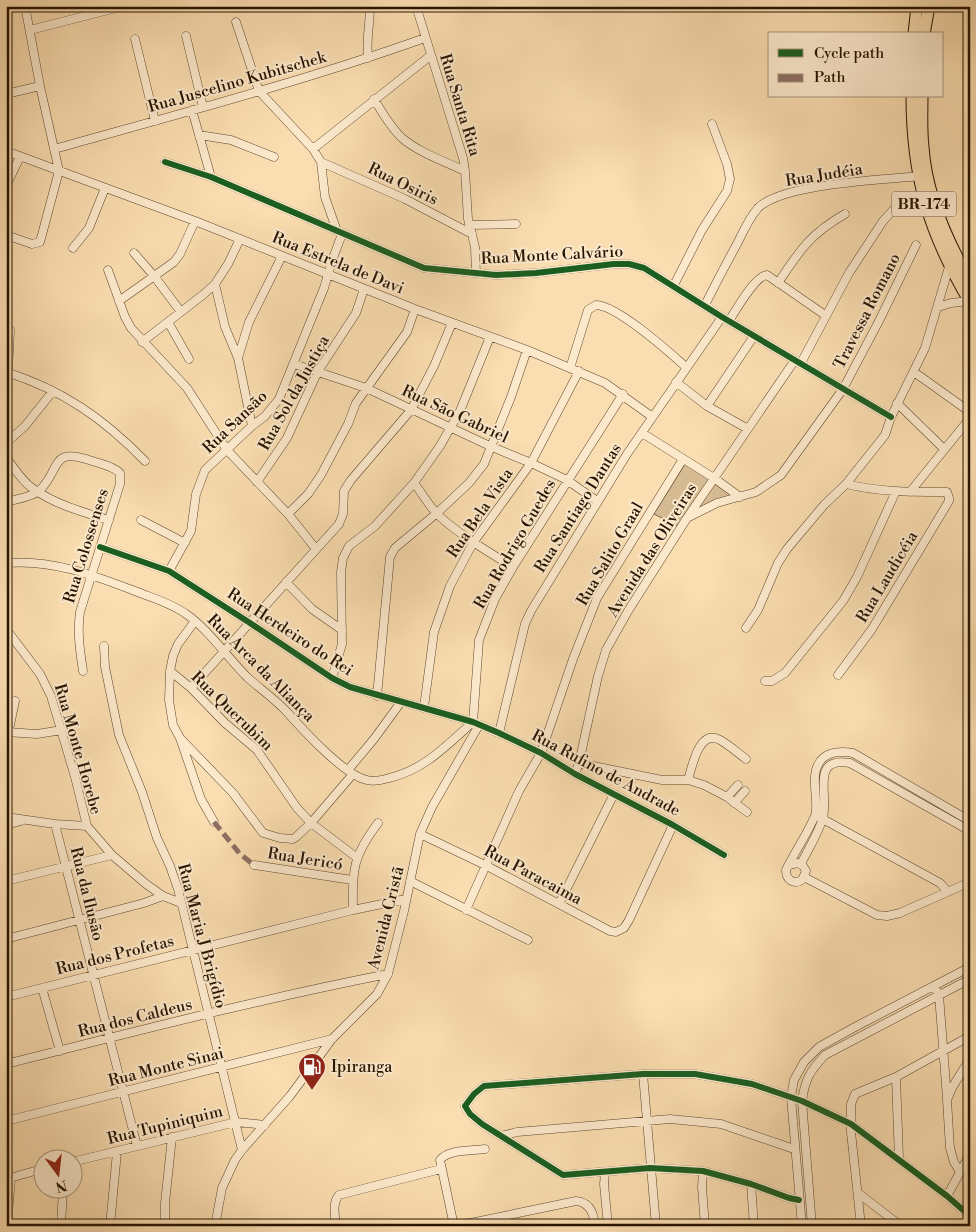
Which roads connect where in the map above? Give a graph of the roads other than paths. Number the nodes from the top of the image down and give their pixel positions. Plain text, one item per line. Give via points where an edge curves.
1 (25, 6) edge
2 (124, 6) edge
3 (370, 6) edge
4 (416, 6) edge
5 (917, 6) edge
6 (929, 6) edge
7 (236, 22) dead end
8 (30, 30) junction
9 (914, 32) edge
10 (924, 32) edge
11 (186, 36) dead end
12 (425, 38) junction
13 (135, 39) dead end
14 (430, 56) junction
15 (368, 58) junction
16 (40, 86) junction
17 (259, 91) junction
18 (6, 94) edge
19 (912, 98) edge
20 (922, 98) edge
21 (374, 100) junction
22 (203, 106) junction
23 (192, 110) junction
24 (155, 121) junction
25 (712, 124) dead end
26 (199, 135) junction
27 (54, 149) junction
28 (312, 149) junction
29 (6, 151) edge
30 (20, 157) junction
31 (274, 157) dead end
32 (164, 162) dead end
33 (322, 162) junction
34 (465, 171) junction
35 (59, 172) junction
36 (918, 176) junction
37 (211, 177) junction
38 (6, 186) edge
39 (105, 188) junction
40 (904, 198) dead end
41 (845, 214) dead end
42 (195, 221) junction
43 (516, 224) dead end
44 (469, 225) junction
45 (339, 233) junction
46 (472, 234) junction
47 (6, 235) edge
48 (240, 239) junction
49 (916, 245) dead end
50 (73, 248) dead end
51 (134, 253) dead end
52 (282, 256) junction
53 (949, 267) junction
54 (108, 270) dead end
55 (476, 273) junction
56 (328, 274) junction
57 (154, 276) junction
58 (970, 281) edge
59 (778, 283) junction
60 (215, 284) junction
61 (674, 285) junction
62 (364, 289) junction
63 (119, 301) junction
64 (970, 302) edge
65 (704, 305) junction
66 (938, 307) junction
67 (416, 309) junction
68 (181, 312) junction
69 (825, 315) junction
70 (725, 319) junction
71 (168, 322) junction
72 (452, 323) junction
73 (10, 330) dead end
74 (754, 336) junction
75 (490, 337) junction
76 (142, 342) junction
77 (527, 350) junction
78 (189, 358) dead end
79 (238, 358) junction
80 (798, 361) junction
81 (294, 364) junction
82 (686, 366) junction
83 (570, 368) junction
84 (318, 371) junction
85 (578, 371) junction
86 (7, 372) edge
87 (914, 372) junction
88 (676, 382) junction
89 (366, 388) junction
90 (843, 389) junction
91 (54, 391) junction
92 (622, 394) junction
93 (897, 403) junction
94 (707, 406) junction
95 (411, 410) junction
96 (970, 412) edge
97 (651, 416) junction
98 (891, 417) junction
99 (970, 418) edge
100 (252, 426) junction
101 (451, 428) junction
102 (748, 429) junction
103 (642, 433) junction
104 (6, 443) edge
105 (492, 447) junction
106 (944, 449) junction
107 (227, 450) junction
108 (6, 457) edge
109 (683, 459) junction
110 (145, 461) dead end
111 (531, 463) junction
112 (714, 478) junction
113 (567, 480) junction
114 (257, 482) junction
115 (414, 483) junction
116 (846, 484) junction
117 (896, 491) junction
118 (38, 492) junction
119 (910, 492) junction
120 (740, 496) junction
121 (598, 501) junction
122 (6, 502) edge
123 (437, 513) junction
124 (288, 514) junction
125 (687, 518) junction
126 (109, 520) junction
127 (141, 520) dead end
128 (185, 542) junction
129 (473, 543) junction
130 (100, 547) junction
131 (316, 549) junction
132 (6, 563) edge
133 (513, 567) junction
134 (169, 571) junction
135 (92, 575) junction
136 (286, 582) junction
137 (195, 621) junction
138 (250, 623) junction
139 (746, 628) dead end
140 (6, 629) edge
141 (342, 630) junction
142 (104, 646) dead end
143 (223, 652) junction
144 (83, 671) dead end
145 (170, 671) junction
146 (838, 675) dead end
147 (332, 678) junction
148 (766, 681) dead end
149 (191, 688) junction
150 (377, 696) junction
151 (15, 701) dead end
152 (401, 702) junction
153 (424, 707) junction
154 (476, 723) junction
155 (62, 730) junction
156 (7, 732) edge
157 (499, 732) junction
158 (180, 738) junction
159 (6, 744) edge
160 (541, 754) junction
161 (746, 759) dead end
162 (579, 763) junction
163 (350, 772) junction
164 (575, 774) junction
165 (688, 780) junction
166 (738, 785) dead end
167 (745, 791) dead end
168 (614, 794) junction
169 (731, 800) junction
170 (747, 812) dead end
171 (815, 814) junction
172 (6, 817) edge
173 (823, 819) junction
174 (25, 820) junction
175 (970, 821) edge
176 (214, 822) dead end
177 (311, 823) junction
178 (55, 824) junction
179 (378, 824) dead end
180 (6, 825) edge
181 (673, 825) junction
182 (87, 826) junction
183 (970, 831) edge
184 (420, 834) junction
185 (112, 855) junction
186 (724, 855) dead end
187 (356, 857) junction
188 (801, 864) junction
189 (254, 865) dead end
190 (485, 865) junction
191 (790, 865) junction
192 (66, 867) junction
193 (804, 877) junction
194 (352, 880) junction
195 (6, 881) edge
196 (410, 881) junction
197 (970, 882) edge
198 (947, 891) junction
199 (163, 896) junction
200 (406, 899) junction
201 (181, 903) junction
202 (559, 904) junction
203 (353, 910) junction
204 (466, 910) junction
205 (80, 920) junction
206 (6, 938) edge
207 (528, 940) dead end
208 (194, 950) junction
209 (970, 968) edge
210 (388, 974) junction
211 (93, 975) junction
212 (970, 979) edge
213 (934, 986) junction
214 (42, 988) junction
215 (939, 995) junction
216 (6, 997) edge
217 (209, 1013) junction
218 (855, 1026) junction
219 (860, 1036) junction
220 (970, 1036) edge
221 (110, 1038) junction
222 (332, 1039) junction
223 (6, 1048) edge
224 (943, 1050) junction
225 (60, 1051) junction
226 (970, 1059) edge
227 (8, 1063) edge
228 (221, 1068) junction
229 (643, 1074) junction
230 (896, 1077) junction
231 (123, 1092) junction
232 (791, 1097) junction
233 (947, 1100) junction
234 (802, 1101) junction
235 (647, 1120) junction
236 (6, 1121) edge
237 (236, 1122) junction
238 (851, 1124) junction
239 (265, 1125) junction
240 (501, 1136) junction
241 (172, 1137) junction
242 (136, 1146) junction
243 (794, 1149) junction
244 (242, 1150) junction
245 (485, 1150) dead end
246 (117, 1152) junction
247 (970, 1154) edge
248 (899, 1159) junction
249 (82, 1160) edge
250 (650, 1168) junction
251 (441, 1169) junction
252 (703, 1171) junction
253 (32, 1172) edge
254 (960, 1172) junction
255 (605, 1173) junction
256 (8, 1178) edge
257 (750, 1184) junction
258 (858, 1193) junction
259 (947, 1196) junction
260 (62, 1200) edge
261 (799, 1200) junction
262 (509, 1216) junction
263 (970, 1216) edge
264 (595, 1224) edge
265 (467, 1225) edge
266 (8, 1226) edge
267 (61, 1226) edge
268 (110, 1226) edge
269 (165, 1226) edge
270 (215, 1226) edge
271 (336, 1226) edge
272 (455, 1226) edge
273 (510, 1226) edge
274 (608, 1226) edge
275 (656, 1226) edge
276 (705, 1226) edge
277 (754, 1226) edge
278 (802, 1226) edge
279 (812, 1226) edge
280 (861, 1226) edge
281 (901, 1226) edge

1 - 8 street
2 - 8 street
3 - 15 street via 366,43
4 - 12 street, Rua Santa Rita
5 - 9 highway
6 - 10 highway
7 - 17 street
8 - 16 street
11 - 22 street
12 - 14 street, Rua Santa Rita
12 - 15 street, Rua Juscelino Kubitschek
13 - 24 street
14 - 21 street
14 - 34 street, Rua Santa Rita
15 - 17 street, Rua Juscelino Kubitschek
16 - 18 street
16 - 27 street
17 - 22 street, Rua Juscelino Kubitschek
17 - 28 street
19 - 36 highway, BR-174
20 - 58 highway, BR-174 via 923,148 929,183 941,220
21 - 28 street
21 - 34 street via 402,138
22 - 23 street, Rua Juscelino Kubitschek
23 - 24 street, Rua Juscelino Kubitschek
23 - 26 street
24 - 27 street, Rua Juscelino Kubitschek
25 - 61 street via 730,179 727,191 702,230
26 - 31 street via 231,140
26 - 37 street
27 - 35 street
28 - 33 street
29 - 30 street, Rua Estrela de Davi
30 - 35 street, Rua Estrela de Davi
30 - 38 street
32 - 37 street, Rua Monte Calvário
33 - 45 street via 325,197
33 - 46 street, Rua Osiris via 405,199
34 - 44 street, Rua Santa Rita
35 - 39 street, Rua Estrela de Davi
35 - 47 street via 40,242 36,244
36 - 53 highway, BR-174 via 928,218
36 - 65 street, Rua Judéia via 818,187 767,200 748,223
37 - 45 street, Rua Monte Calvário
39 - 42 street, Rua Estrela de Davi
39 - 50 street via 89,228
40 - 69 street, Avenida das Oliveiras via 883,221
41 - 59 street via 802,247
42 - 48 street, Rua Estrela de Davi
42 - 57 street via 180,254
43 - 44 street
44 - 46 street, Rua Santa Rita
45 - 55 street, Rua Monte Calvário via 424,268
45 - 56 street, Rua Sansão
46 - 55 street, Rua Santa Rita
48 - 52 street, Rua Estrela de Davi
48 - 60 street
49 - 90 street, Travessa Romano
51 - 57 street
52 - 56 street, Rua Estrela de Davi
52 - 79 street via 249,322
53 - 64 highway, BR-174
53 - 66 street
54 - 63 street
55 - 61 street, Rua Monte Calvário via 536,273 629,264 644,268
56 - 62 street, Rua Estrela de Davi
56 - 81 street, Rua Sansão
57 - 63 street
57 - 68 street
59 - 69 street
59 - 70 street, Rua Santiago Dantas via 767,275 763,276
60 - 68 street
60 - 79 street
61 - 65 street, Rua Monte Calvário
62 - 67 street, Rua Estrela de Davi
62 - 84 street, Rua Sol da Justiça via 349,326
63 - 76 street via 131,328
64 - 66 street
65 - 70 street, Rua Monte Calvário
66 - 87 street via 926,348
67 - 72 street, Rua Estrela de Davi
67 - 89 street via 407,332
68 - 71 street
69 - 80 street, Avenida das Oliveiras
70 - 74 street, Rua Monte Calvário
70 - 82 street, Rua Santiago Dantas
71 - 76 street
71 - 78 street
72 - 75 street, Rua Estrela de Davi
72 - 95 street
73 - 86 street
74 - 80 street, Rua Monte Calvário
74 - 94 street
75 - 77 street, Rua Estrela de Davi
75 - 101 street
76 - 107 street via 187,388
77 - 83 street, Rua Estrela de Davi
77 - 105 street
79 - 100 street
80 - 90 street, Rua Monte Calvário
80 - 102 street, Avenida das Oliveiras
81 - 84 street, Rua São Gabriel
81 - 100 street, Rua Sansão via 280,399
82 - 83 street via 647,333 610,309 596,305 588,310
82 - 88 street, Rua Santiago Dantas
83 - 85 street, Rua Estrela de Davi
84 - 89 street, Rua São Gabriel
84 - 114 street, Rua Sol da Justiça via 287,438
85 - 92 street, Rua Estrela de Davi
85 - 111 street, Rua Bela Vista
86 - 91 street
87 - 93 street
87 - 96 street
88 - 94 street
88 - 97 street, Rua Santiago Dantas
89 - 95 street, Rua São Gabriel
89 - 124 street via 321,475
90 - 98 street, Rua Monte Calvário
90 - 120 street, Travessa Romano via 781,475 756,492
91 - 104 street
91 - 110 street via 96,417
92 - 97 street, Rua Estrela de Davi
92 - 113 street, Rua Rodrigo Guedes
93 - 98 street
93 - 106 street
94 - 102 street
95 - 101 street, Rua São Gabriel
95 - 131 street via 351,480 344,492 339,524
97 - 103 street, Rua Santiago Dantas
98 - 116 street via 880,443
99 - 106 street
100 - 107 street, Rua Sansão
101 - 105 street, Rua São Gabriel
101 - 115 street
102 - 112 street, Avenida das Oliveiras
103 - 109 street
103 - 121 street, Rua Santiago Dantas
105 - 111 street, Rua São Gabriel
105 - 123 street via 484,464
106 - 119 street
107 - 114 street
107 - 128 street, Rua Sansão via 205,470 196,494 191,531
108 - 118 street
109 - 112 street
109 - 160 street, Rua Salito Graal via 597,598
111 - 113 street, Rua São Gabriel
111 - 129 street, Rua Bela Vista
112 - 120 street
112 - 125 street, Avenida das Oliveiras
113 - 121 street, Rua São Gabriel
113 - 133 street, Rua Rodrigo Guedes
114 - 124 street
115 - 123 street
115 - 141 street via 374,526 349,546 343,558
116 - 117 street
116 - 139 street via 787,549
117 - 119 street
117 - 148 street via 843,601 785,673
118 - 122 street
118 - 126 street via 75,510
118 - 126 street, Rua Colossenses via 55,466 66,456 113,468 121,478
119 - 146 street, Rua Laudicéia via 944,492 949,501 862,646
120 - 125 street, Travessa Romano
121 - 157 street, Rua Santiago Dantas via 530,611
123 - 129 street
123 - 150 street via 395,548 390,557
124 - 131 street
125 - 162 street, Avenida das Oliveiras via 606,650
126 - 130 street, Rua Colossenses
127 - 128 street
128 - 134 street, Rua Sansão
129 - 133 street
129 - 153 street, Rua Bela Vista via 450,586 434,632
130 - 134 street, Rua Herdeiro do Rei
130 - 135 street, Rua Colossenses
131 - 136 street
132 - 135 street, Rua Arca da Aliança via 46,564
133 - 154 street, Rua Rodrigo Guedes via 495,599 479,640
134 - 138 street, Rua Herdeiro do Rei
135 - 137 street, Rua Arca da Aliança via 163,602
135 - 144 street, Rua Colossenses via 78,624
136 - 138 street
136 - 141 street via 312,609
137 - 143 street, Rua Arca da Aliança
137 - 145 street via 178,644
138 - 143 street
138 - 147 street, Rua Herdeiro do Rei
140 - 155 street, Rua Monte Horebe via 46,685
141 - 147 street via 340,657
142 - 201 street, Rua Maria J Brigídio via 119,736 170,866
143 - 149 street
143 - 163 street, Rua Arca da Aliança via 326,753
145 - 149 street, Rua Querubim
145 - 158 street via 170,711
147 - 150 street, Rua Herdeiro do Rei via 350,688
149 - 177 street, Rua Querubim via 257,750
150 - 152 street, Rua Herdeiro do Rei
151 - 156 street
152 - 153 street, Rua Herdeiro do Rei
152 - 163 street
153 - 154 street, Rua Herdeiro do Rei
154 - 157 street, Rua Rufino de Andrade
154 - 163 street, Rua Arca da Aliança via 429,760 406,773 376,781 365,780
154 - 184 street, Avenida Cristã
155 - 156 street via 37,734
155 - 182 street, Rua Monte Horebe
156 - 159 street
157 - 160 street, Rua Rufino de Andrade
158 - 176 street via 198,792
158 - 177 street via 233,794 263,833 293,839
160 - 164 street, Rua Rufino de Andrade
160 - 190 street, Rua Salito Graal via 519,791
161 - 165 street via 717,738 708,738 697,751
162 - 164 street, Avenida das Oliveiras
162 - 165 street via 662,780
163 - 177 street
164 - 168 street, Rua Rufino de Andrade
165 - 169 street
166 - 169 street
167 - 169 street
168 - 181 street, Rua Rufino de Andrade
168 - 202 street
169 - 170 street
171 - 173 street
171 - 175 street via 816,770 828,753 840,750 853,753
171 - 191 street
172 - 174 street
173 - 183 street via 825,774 832,763 840,761 850,762
173 - 188 street
173 - 198 street via 940,883
174 - 178 street
174 - 180 street
177 - 187 street, Rua Querubim
178 - 182 street
178 - 192 street, Rua da Ilusão
179 - 187 street
181 - 186 street, Rua Rufino de Andrade
181 - 202 street, Rua Paracaima via 629,920 620,931 610,931
182 - 185 street, Rua Monte Horebe
184 - 190 street, Rua Paracaima
184 - 196 street, Avenida Cristã
185 - 192 street
185 - 199 street, Rua Monte Horebe
187 - 194 street
188 - 191 street
188 - 193 street via 806,871
189 - 194 street, Rua Jericó
190 - 202 street, Rua Paracaima
190 - 204 street, Rua Salito Graal
191 - 193 street via 786,873 791,881 800,881
192 - 195 street
192 - 205 street, Rua da Ilusão
193 - 198 street via 877,915 887,916
194 - 203 street
196 - 200 street, Avenida Cristã
196 - 204 street
197 - 198 street
199 - 201 street, Rua Monte Horebe
199 - 205 street
200 - 203 street, Rua dos Profetas
200 - 210 street, Avenida Cristã
201 - 208 street, Rua Maria J Brigídio
203 - 208 street, Rua dos Profetas
204 - 207 street
205 - 206 street
205 - 211 street, Rua da Ilusão
208 - 211 street, Rua dos Profetas
208 - 217 street, Rua Maria J Brigídio
209 - 213 street
210 - 217 street, Rua dos Caldeus
210 - 222 street, Avenida Cristã via 377,994
211 - 214 street, Rua dos Profetas
211 - 221 street, Rua da Ilusão
212 - 215 street
213 - 215 street
213 - 218 street
214 - 216 street, Rua dos Profetas
214 - 225 street
215 - 219 street
215 - 224 street
217 - 221 street, Rua dos Caldeus
217 - 228 street, Rua Maria J Brigídio
218 - 219 street
218 - 232 street via 819,1047 804,1062 794,1080
219 - 234 street via 825,1055 813,1068 804,1083
220 - 224 street
221 - 225 street, Rua dos Caldeus
221 - 231 street, Rua da Ilusão
222 - 228 street, Rua Monte Sinai
222 - 239 street, Avenida Cristã
223 - 227 street
224 - 230 street
224 - 233 street
225 - 227 street, Rua dos Caldeus
226 - 233 street
228 - 231 street, Rua Monte Sinai
228 - 237 street, Rua Maria J Brigídio
229 - 232 street via 695,1074 752,1084
229 - 235 street
229 - 240 street via 484,1086 465,1106 470,1114
230 - 238 street via 855,1094 851,1104
230 - 248 street
231 - 236 street, Rua Monte Sinai
231 - 242 street, Rua da Ilusão
232 - 234 street
232 - 243 street
233 - 254 street via 950,1148
234 - 238 street
234 - 279 street
235 - 240 street
235 - 243 street via 721,1124
235 - 250 street
237 - 239 street, Rua Tupiniquim
237 - 241 street, Rua Tupiniquim
237 - 244 street, Rua Maria J Brigídio
238 - 248 street
238 - 258 street
239 - 244 street, Avenida Cristã
240 - 255 street via 563,1176
241 - 242 street, Rua Tupiniquim
241 - 269 street
242 - 246 street, Rua Tupiniquim
243 - 261 street
244 - 270 street, Avenida Cristã via 222,1188
245 - 251 street via 445,1155 440,1160
246 - 249 street, Rua Tupiniquim
246 - 268 street
247 - 254 street
248 - 259 street
250 - 252 street
250 - 255 street
250 - 275 street
251 - 271 street via 339,1195 335,1204
251 - 272 street
252 - 257 street
252 - 276 street
253 - 256 street
254 - 259 street
255 - 274 street
256 - 266 street
257 - 261 street
257 - 277 street
258 - 280 street
258 - 281 street
259 - 263 street
260 - 267 street
261 - 278 street
262 - 264 street via 580,1201 590,1208
262 - 265 street
262 - 273 street
265 - 272 street

